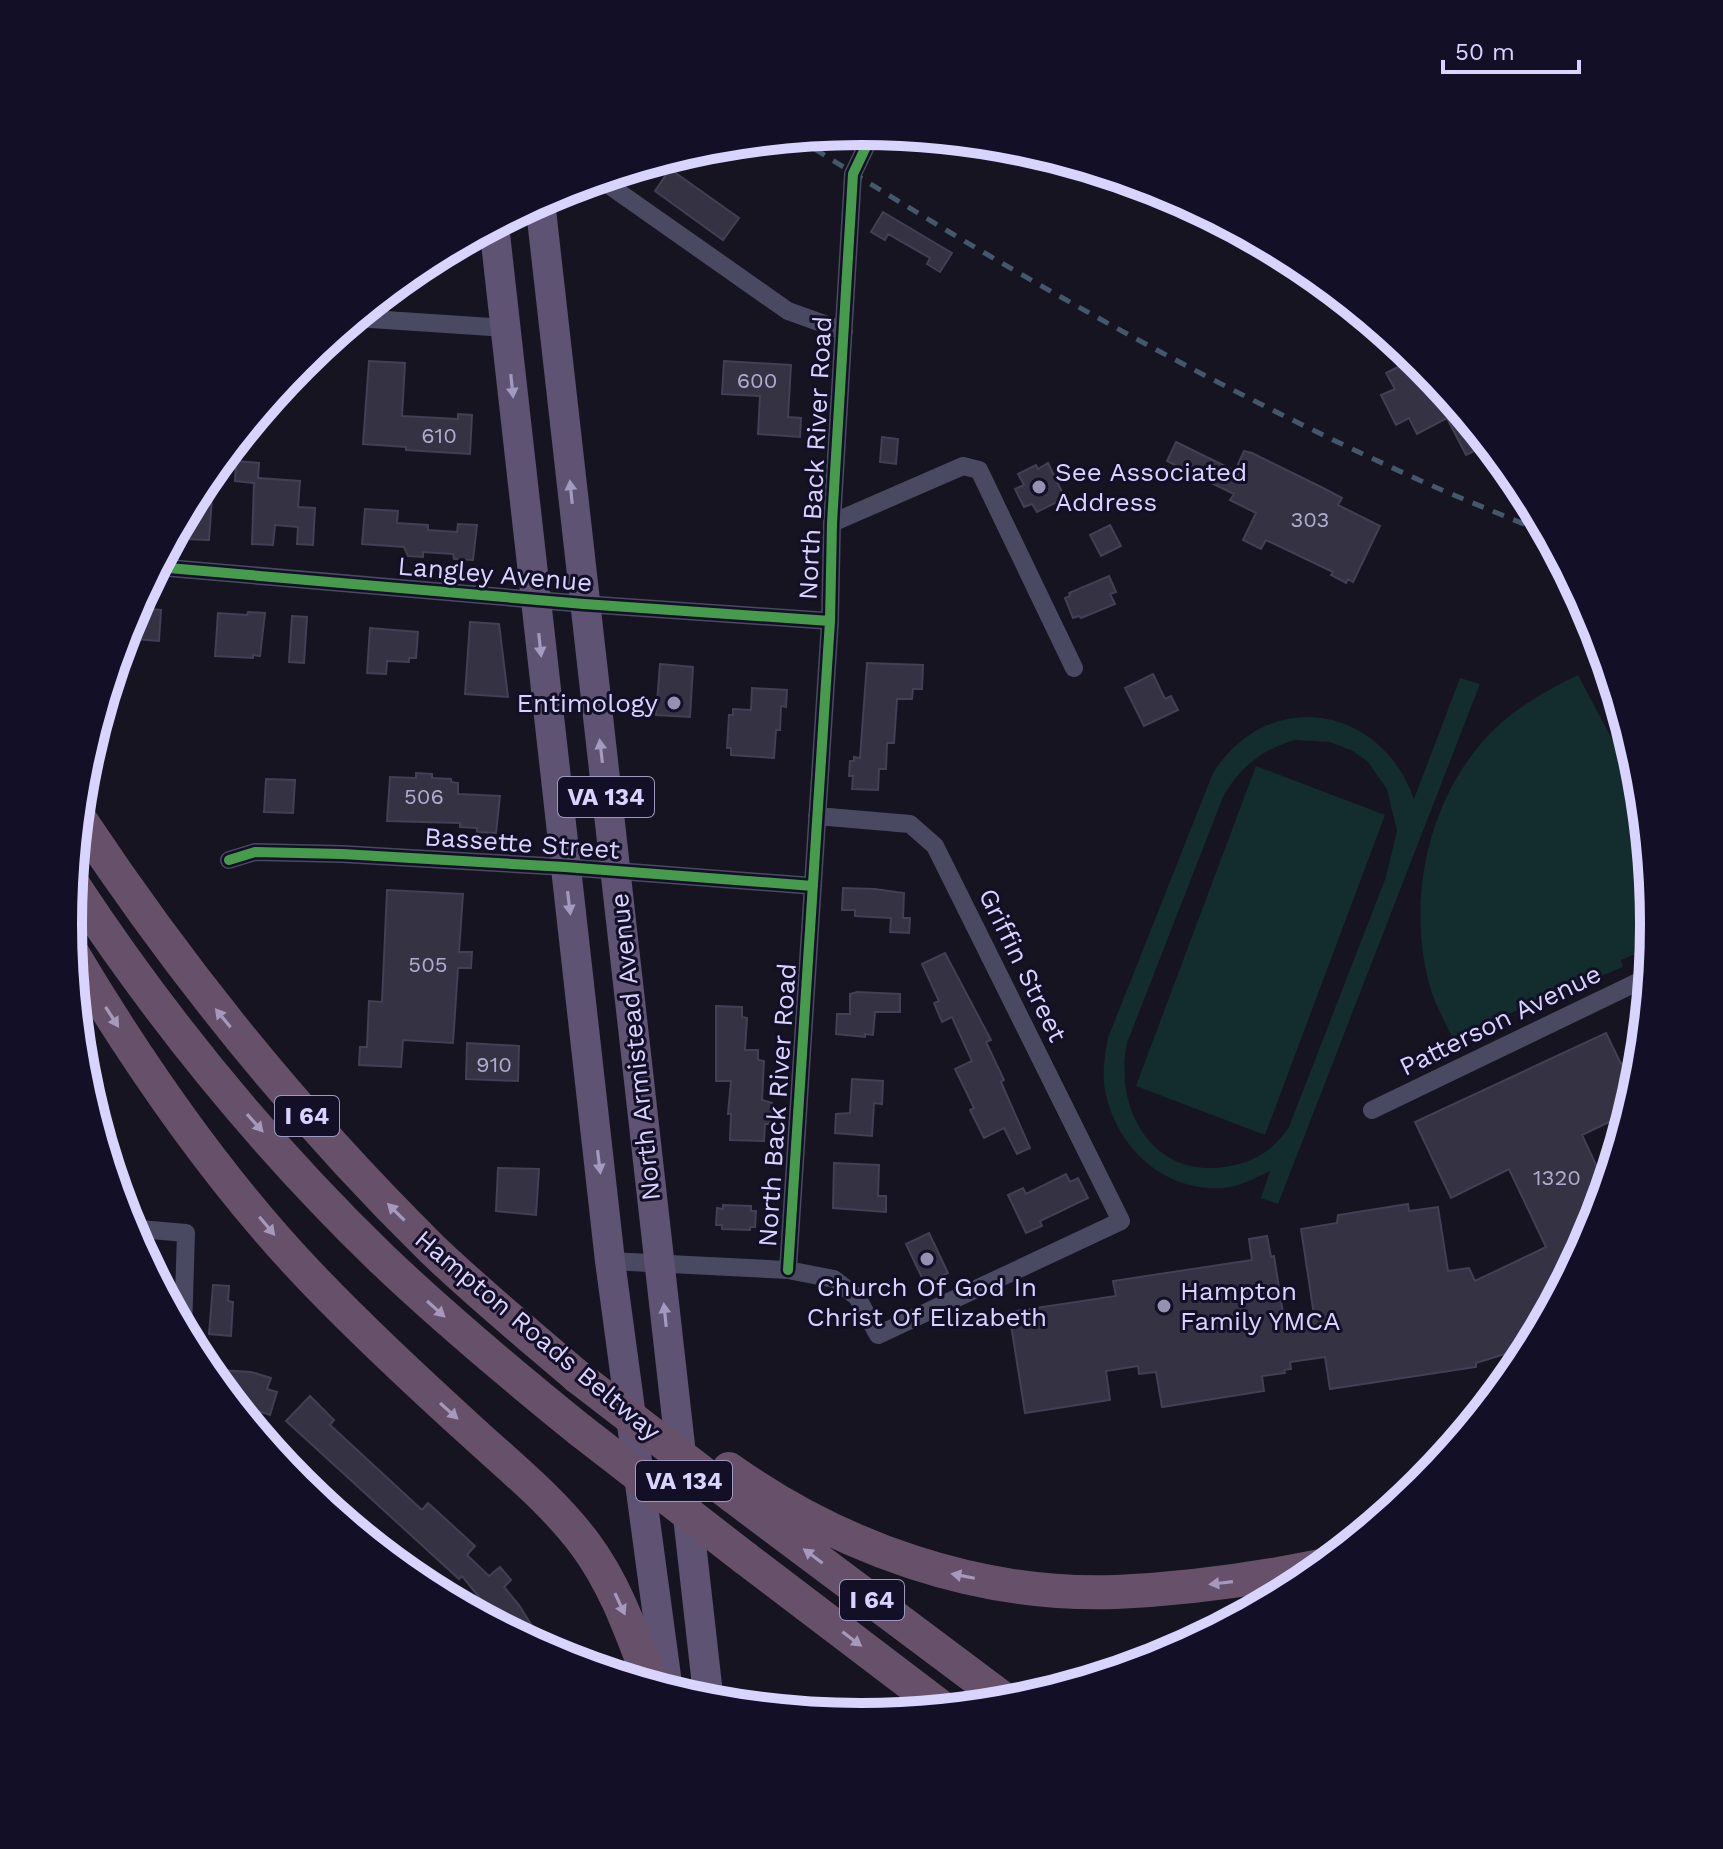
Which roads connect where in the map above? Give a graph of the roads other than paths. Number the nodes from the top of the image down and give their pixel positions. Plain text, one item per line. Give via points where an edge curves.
1 (867, 145) edge
2 (610, 186) edge
3 (541, 214) edge
4 (495, 237) edge
5 (371, 319) edge
6 (506, 328) junction
7 (844, 331) junction
8 (832, 523) junction
9 (168, 568) edge
10 (535, 599) junction
11 (584, 604) junction
12 (830, 621) junction
13 (1074, 668) dead end
14 (817, 816) junction
15 (88, 832) edge
16 (229, 860) dead end
17 (565, 867) junction
18 (615, 871) junction
19 (813, 886) junction
20 (83, 899) edge
21 (84, 971) edge
22 (1638, 982) edge
23 (1372, 1110) dead end
24 (144, 1229) edge
25 (610, 1261) junction
26 (660, 1263) junction
27 (788, 1270) junction
28 (184, 1310) edge
29 (732, 1483) junction
30 (1299, 1570) edge
31 (703, 1645) junction
32 (886, 1666) junction
33 (647, 1673) edge
34 (666, 1679) edge
35 (708, 1689) edge
36 (717, 1690) edge
37 (995, 1692) edge
38 (932, 1700) edge
39 (920, 1701) edge

1 - 7 street, North Back River Road via 853,174
2 - 7 street via 788,311
11 -> 3 main road, North Armistead Avenue / VA 134
4 - 6 main road, North Armistead Avenue / VA 134
5 - 6 street
6 -> 10 main road, North Armistead Avenue / VA 134
7 - 8 street, North Back River Road
8 - 12 street, North Back River Road
8 - 13 street via 963,466 979,470
9 - 10 street, Langley Avenue
10 - 11 street, Langley Avenue
10 -> 17 main road, North Armistead Avenue / VA 134
11 - 12 street, Langley Avenue
18 -> 11 main road, North Armistead Avenue / VA 134
12 - 14 street, North Back River Road
14 - 19 street, North Back River Road
14 - 27 street, Griffin Street via 910,824 935,846 1121,1221 878,1335 857,1297 834,1279
29 -> 15 highway, Hampton Roads Beltway / I 64, bridge via 645,1428 578,1377 388,1204 261,1066 145,916
16 - 17 street, Bassette Street via 255,852
17 - 18 street, Bassette Street
17 -> 25 main road, North Armistead Avenue / VA 134
18 - 19 street, Bassette Street
18 - 26 main road, North Armistead Avenue / VA 134
19 - 27 street, North Back River Road
20 -> 32 highway, Hampton Roads Beltway / I 64, bridge via 231,1096 380,1257 493,1360
21 -> 33 highway via 164,1098 304,1270 374,1343 556,1508 610,1583
22 - 23 street, Patterson Avenue
24 - 28 street via 186,1233
25 - 26 street
25 - 34 main road, North Armistead Avenue / VA 134
26 - 27 street
31 -> 26 main road, North Armistead Avenue / VA 134
30 -> 29 highway via 1114,1592 1027,1588 948,1573 872,1548
37 -> 29 highway, Hampton Roads Beltway / I 64
31 - 35 main road, North Armistead Avenue / VA 134
31 - 36 main road
32 - 38 highway, Hampton Roads Beltway / I 64
32 - 39 highway

